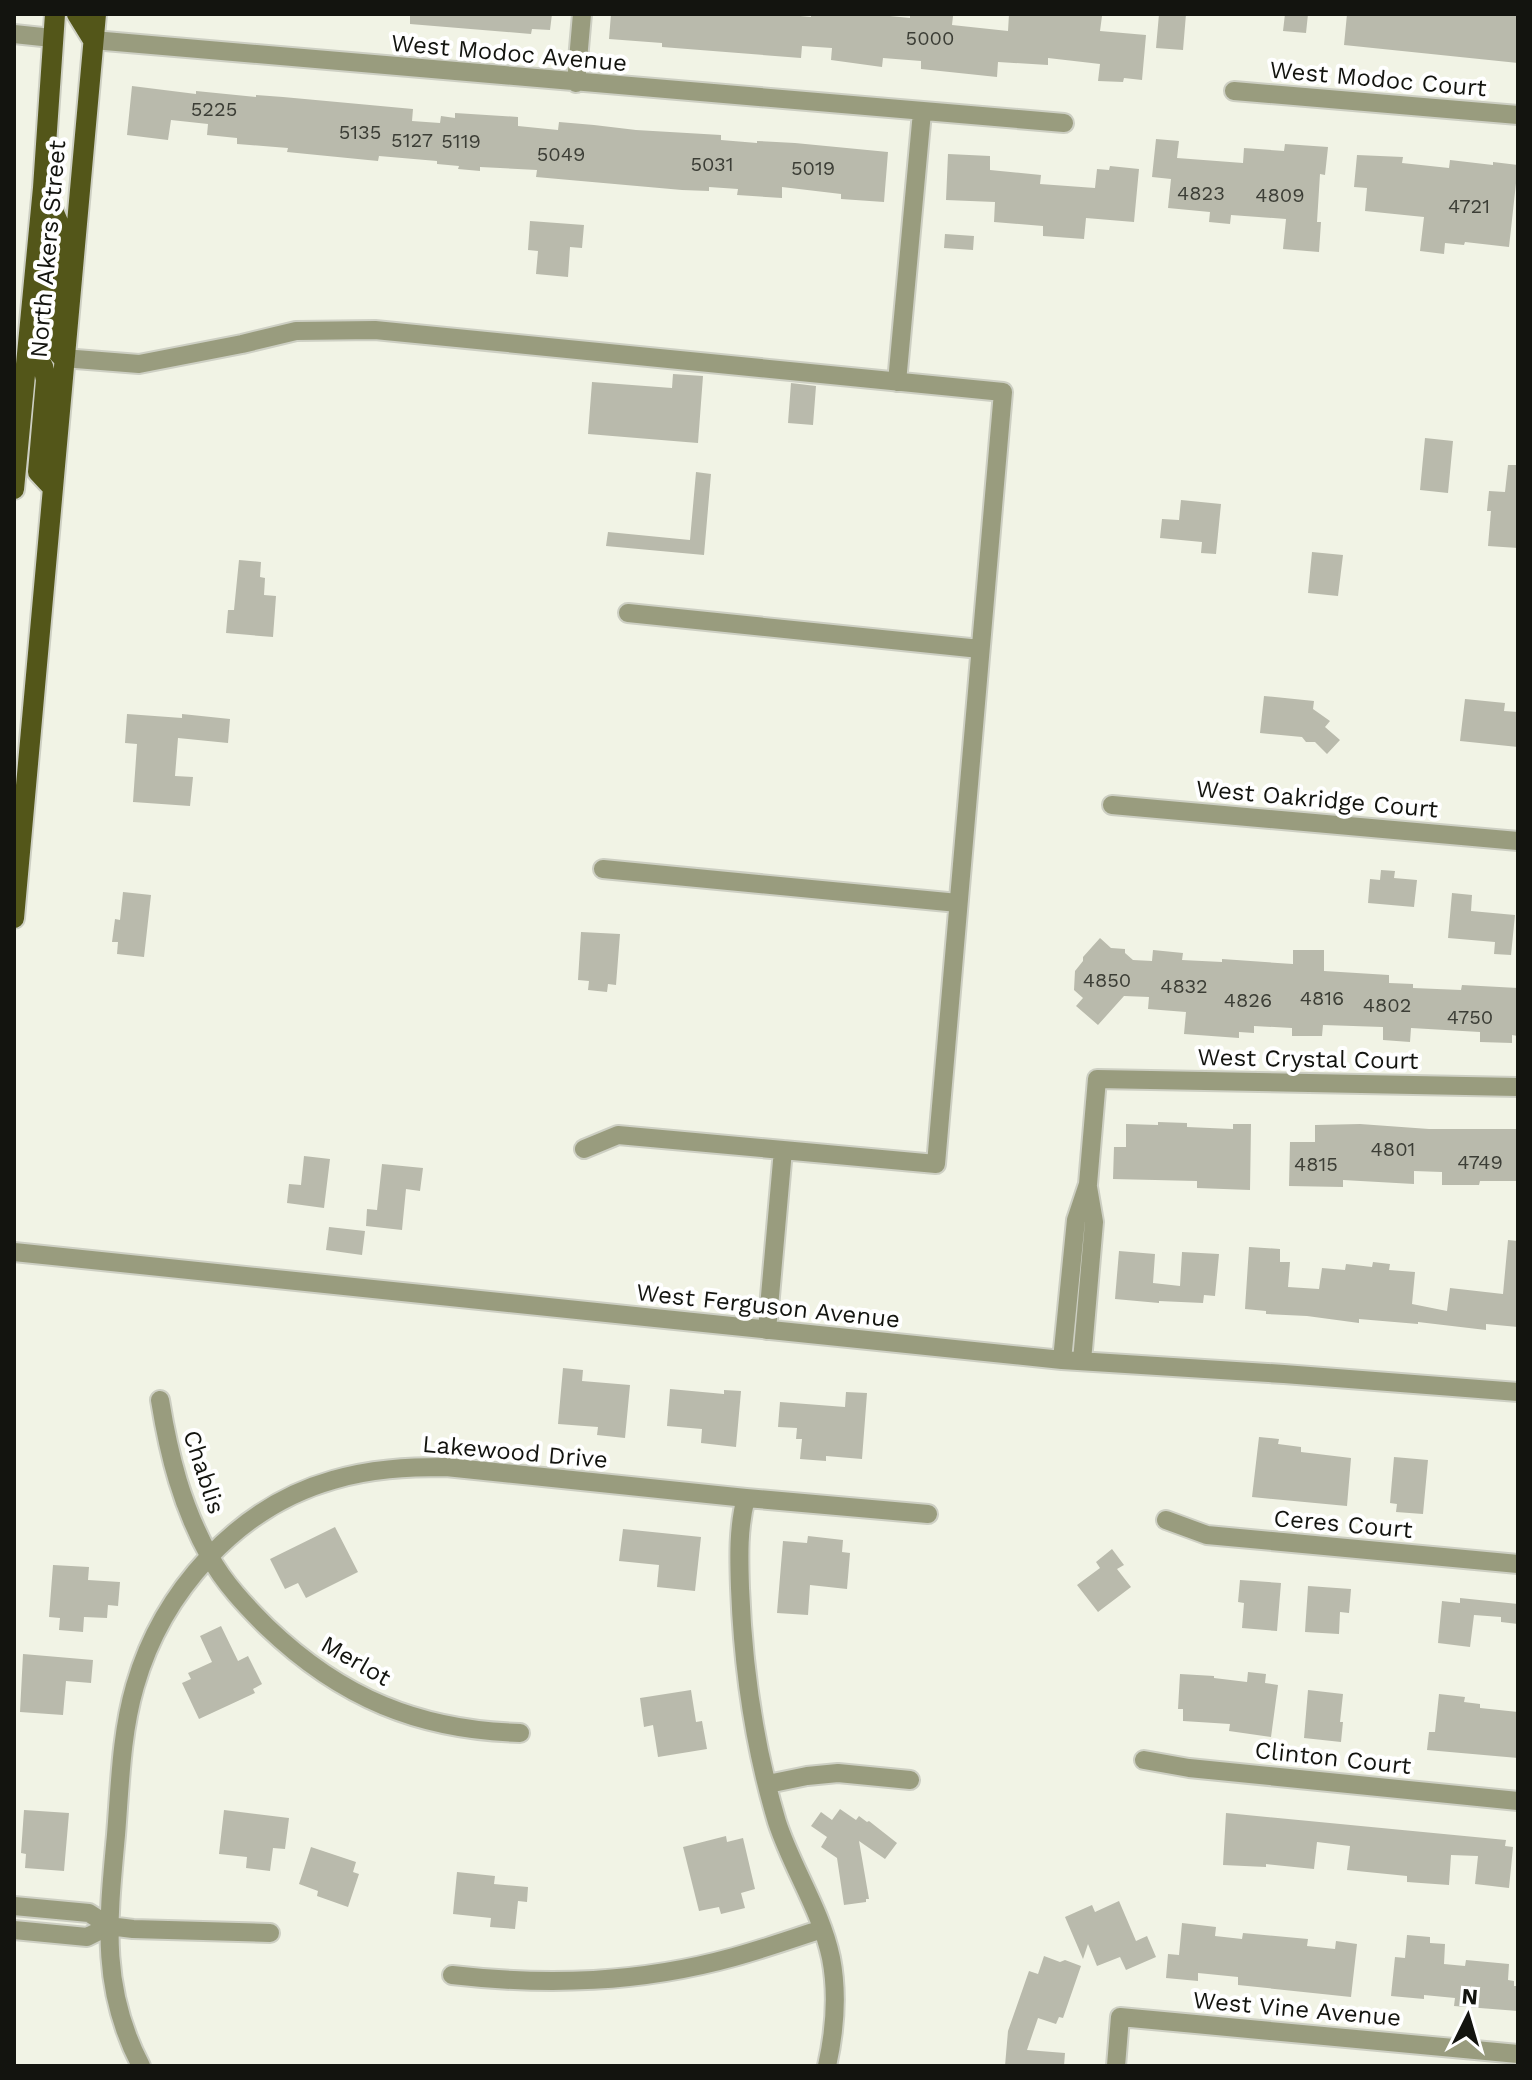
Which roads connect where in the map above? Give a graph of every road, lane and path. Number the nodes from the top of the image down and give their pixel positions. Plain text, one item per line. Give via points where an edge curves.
1 (55, 14) edge
2 (77, 14) edge
3 (96, 14) edge
4 (582, 14) edge
5 (14, 34) edge
6 (52, 38) junction
7 (93, 40) junction
8 (576, 83) junction
9 (1234, 91) dead end
10 (922, 112) junction
11 (1518, 115) edge
12 (1064, 123) dead end
13 (43, 188) junction
14 (21, 356) edge
15 (63, 358) junction
16 (897, 382) junction
17 (52, 487) junction
18 (14, 489) edge
19 (628, 613) dead end
20 (980, 649) junction
21 (14, 781) edge
22 (1112, 805) dead end
23 (1518, 841) edge
24 (20, 864) junction
25 (603, 869) dead end
26 (958, 903) junction
27 (14, 918) edge
28 (1518, 1087) edge
29 (584, 1149) dead end
30 (783, 1150) junction
31 (1088, 1184) junction
32 (14, 1252) edge
33 (767, 1330) junction
34 (1062, 1360) junction
35 (1082, 1361) junction
36 (1518, 1392) edge
37 (160, 1400) dead end
38 (746, 1498) junction
39 (928, 1514) dead end
40 (1166, 1520) dead end
41 (209, 1556) junction
42 (1518, 1564) edge
43 (520, 1733) dead end
44 (1144, 1760) dead end
45 (910, 1780) dead end
46 (768, 1784) junction
47 (1518, 1801) edge
48 (14, 1906) edge
49 (109, 1926) junction
50 (822, 1929) junction
51 (14, 1930) edge
52 (270, 1933) dead end
53 (452, 1975) dead end
54 (1518, 2054) edge
55 (141, 2066) edge
56 (827, 2066) edge
57 (1116, 2066) edge

1 - 6 main road, North Akers Street
2 - 7 main road
3 - 7 main road, North Akers Street
4 - 8 street
5 - 6 street
6 - 13 main road, North Akers Street
7 - 8 street, West Modoc Avenue
7 - 15 main road, North Akers Street
8 - 10 street, West Modoc Avenue
9 - 11 street, West Modoc Court
10 - 12 street
10 - 16 street
13 - 14 main road, North Akers Street
13 - 15 main road via 58,222 49,325 51,345
14 - 17 main road via 43,366 38,472
14 - 18 main road, North Akers Street
15 - 16 street via 139,364 296,331 375,330
15 - 17 main road, North Akers Street
16 - 20 street via 1003,392
17 - 24 main road, North Akers Street
19 - 20 street
20 - 26 street
21 - 24 main road
22 - 23 street, West Oakridge Court
24 - 27 main road, North Akers Street
25 - 26 street
26 - 30 street via 936,1164
28 - 31 street, West Crystal Court via 1097,1079
29 - 30 street via 618,1135
30 - 33 street
31 - 34 street via 1076,1220
31 - 35 street via 1094,1222
32 - 33 street, West Ferguson Avenue
33 - 34 street, West Ferguson Avenue
34 - 35 street, West Ferguson Avenue
35 - 36 street, West Ferguson Avenue
37 - 41 street, Chablis via 181,1493
38 - 39 street, Lakewood Drive
38 - 41 street, Lakewood Drive via 446,1467 370,1471 298,1494 260,1515
38 - 46 street via 741,1518 741,1622 746,1683
40 - 42 street, Ceres Court via 1207,1535
41 - 43 street, Merlot via 252,1613 287,1646 345,1687 420,1719 484,1732
41 - 49 street, Lakewood Drive via 165,1615 135,1685 122,1765
44 - 47 street, Clinton Court
45 - 46 street via 838,1773
46 - 50 street via 791,1859
48 - 49 street via 89,1913
49 - 51 street via 87,1937
49 - 52 street
49 - 55 street, Lakewood Drive via 114,1991
50 - 53 street via 732,1958 651,1975 568,1982
50 - 56 street via 835,1996
54 - 57 street, West Vine Avenue via 1120,2017

